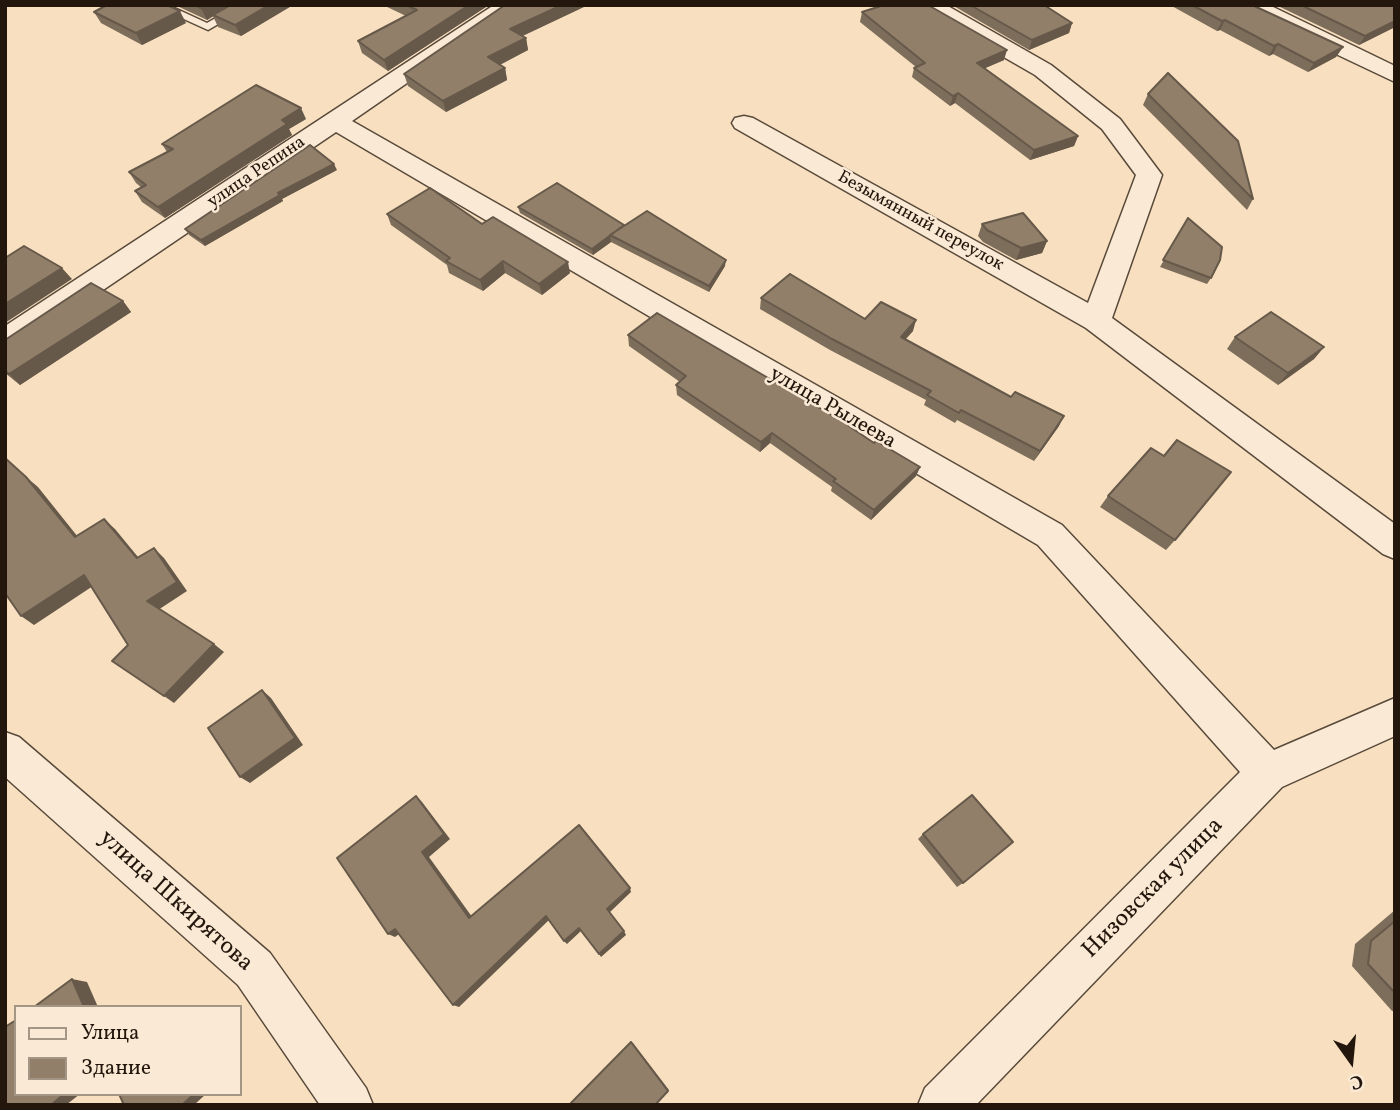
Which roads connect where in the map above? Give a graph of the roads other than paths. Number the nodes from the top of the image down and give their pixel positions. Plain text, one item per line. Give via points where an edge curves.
1 (158, 5) edge
2 (246, 5) edge
3 (509, 5) edge
4 (930, 5) edge
5 (1251, 5) edge
6 (1395, 75) edge
7 (335, 121) junction
8 (744, 123) dead end
9 (1096, 321) junction
10 (5, 341) edge
11 (1395, 544) edge
12 (1395, 716) edge
13 (5, 751) edge
14 (1268, 774) junction
15 (349, 1105) edge
16 (942, 1105) edge

1 - 2 lane via 208,27
3 - 7 street, улица Репина
4 - 9 street via 1043,70 1111,124 1149,174
5 - 6 street
7 - 10 street, улица Репина
7 - 14 street, улица Рылеева via 1050,534
8 - 9 street, Безымянный переулок
9 - 11 street, Безымянный переулок
12 - 14 street, Низовская улица
13 - 15 street, улица Шкирятова via 254,969
14 - 16 street, Низовская улица

